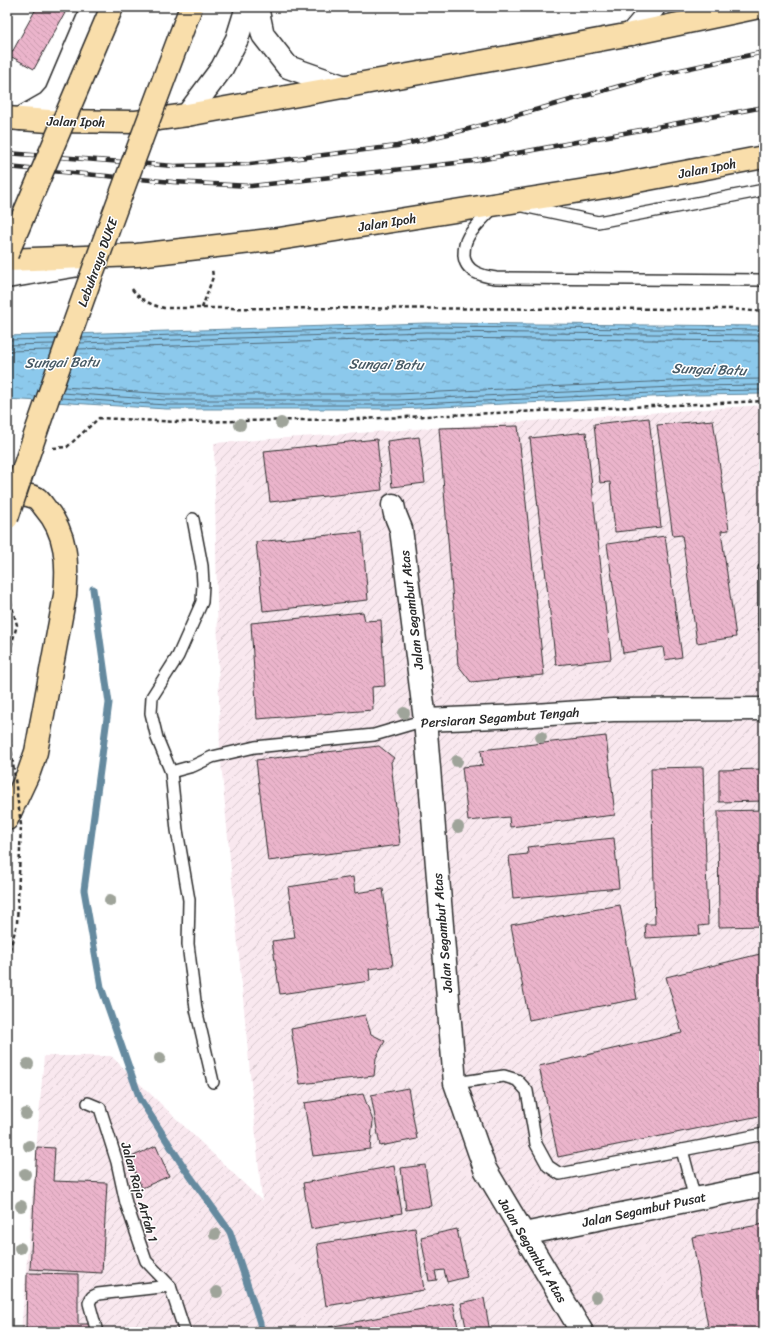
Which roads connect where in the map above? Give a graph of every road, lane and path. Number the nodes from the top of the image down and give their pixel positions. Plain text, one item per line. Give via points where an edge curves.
1 (93, 7) edge
2 (112, 7) edge
3 (191, 7) edge
4 (247, 7) edge
5 (257, 7) edge
6 (654, 7) edge
7 (759, 7) edge
8 (730, 11) edge
9 (631, 34) junction
10 (345, 87) junction
11 (187, 115) junction
12 (14, 119) edge
13 (764, 157) edge
14 (764, 190) edge
15 (502, 204) junction
16 (7, 254) edge
17 (137, 255) junction
18 (7, 260) edge
19 (212, 268) dead end
20 (7, 277) edge
21 (764, 280) edge
22 (132, 289) dead end
23 (202, 308) junction
24 (764, 312) edge
25 (764, 401) edge
26 (51, 448) dead end
27 (7, 482) edge
28 (7, 492) edge
29 (36, 497) junction
30 (394, 504) dead end
31 (7, 518) edge
32 (193, 519) dead end
33 (764, 570) edge
34 (7, 588) edge
35 (764, 626) edge
36 (7, 661) edge
37 (764, 710) edge
38 (7, 718) edge
39 (425, 720) junction
40 (171, 772) junction
41 (7, 819) edge
42 (7, 959) edge
43 (213, 1082) dead end
44 (455, 1083) junction
45 (88, 1103) dead end
46 (764, 1134) edge
47 (682, 1150) junction
48 (764, 1185) edge
49 (695, 1199) junction
50 (524, 1234) junction
51 (170, 1286) junction
52 (96, 1332) edge
53 (185, 1332) edge
54 (582, 1332) edge

1 - 12 street via 56,94 48,103
2 - 16 main road, bridge
3 - 31 main road, Lebuhraya DUKE, bridge via 40,419
4 - 11 street via 237,39 222,68
5 - 10 street via 263,35 288,67
6 - 9 street
7 - 8 main road, Jalan Ipoh
8 - 9 main road, Jalan Ipoh
9 - 10 main road, Jalan Ipoh
10 - 11 main road, Jalan Ipoh
11 - 12 main road, Jalan Ipoh via 136,122
13 - 15 main road, Jalan Ipoh
14 - 15 lane via 598,222
15 - 17 main road, Jalan Ipoh via 279,239
15 - 21 lane via 468,236 464,249 464,261 471,270 484,276
17 - 18 main road, Jalan Ipoh
17 - 20 street
19 - 23 path via 213,277
22 - 23 path via 144,300 159,307
23 - 24 path via 731,309
25 - 26 path via 360,419 179,422 99,418 67,447
27 - 29 main road
28 - 29 main road
29 - 41 main road via 54,518 64,542 67,575 36,752
30 - 39 street, Jalan Segambut Atas via 401,529
32 - 40 lane via 202,566 202,602 178,656 152,696 151,713 157,738
33 - 35 lane
34 - 36 path via 17,625
37 - 39 street, Persiaran Segambut Tengah via 613,710
38 - 42 path, bridge via 21,825 17,924
39 - 40 lane, Persiaran Segambut Tengah via 374,735 255,747 212,757 194,766
39 - 44 street, Jalan Segambut Atas
40 - 43 lane via 177,830 189,900 188,944 196,1009
44 - 47 lane via 504,1076 517,1080 527,1091 536,1144 548,1166 560,1174
44 - 50 street, Jalan Segambut Atas via 485,1169
45 - 51 lane, Jalan Raja Arfah 1 via 100,1108 117,1162 126,1204 146,1261
46 - 47 lane
47 - 49 lane
48 - 49 street, Jalan Segambut Pusat
49 - 50 street, Jalan Segambut Pusat
50 - 54 street, Jalan Segambut Atas
51 - 52 lane via 98,1294 92,1297 89,1303
51 - 53 lane, Jalan Raja Arfah 1

